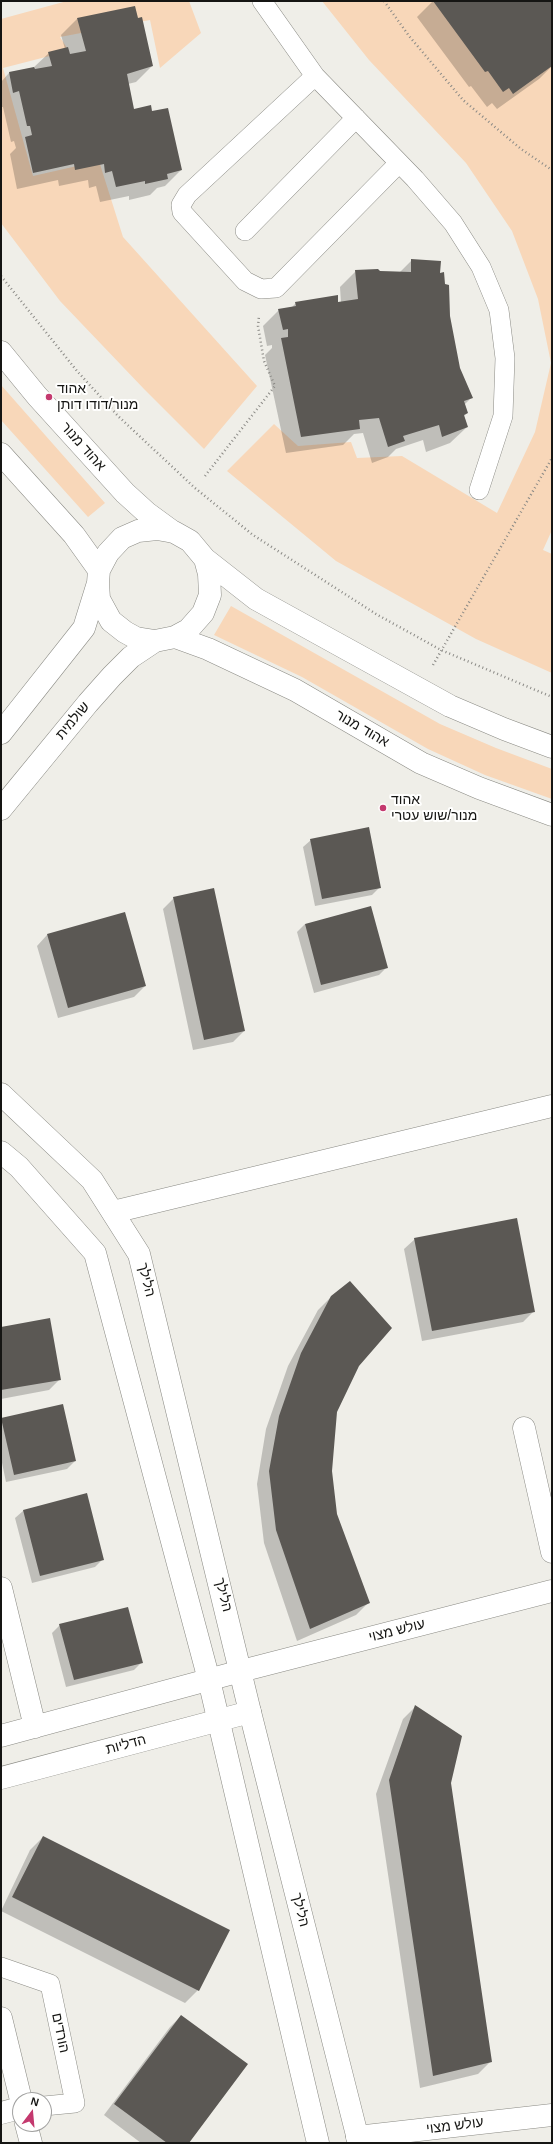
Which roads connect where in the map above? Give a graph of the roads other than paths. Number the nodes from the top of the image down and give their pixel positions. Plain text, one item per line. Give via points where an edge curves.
1 (262, 1) edge
2 (315, 76) junction
3 (356, 118) junction
4 (399, 163) junction
5 (245, 231) dead end
6 (1, 352) edge
7 (1, 454) edge
8 (480, 490) dead end
9 (174, 532) junction
10 (205, 559) junction
11 (98, 576) junction
12 (165, 639) junction
13 (1, 733) edge
14 (552, 747) edge
15 (1, 809) edge
16 (552, 815) edge
17 (1, 1094) edge
18 (552, 1106) edge
19 (1, 1152) edge
20 (113, 1212) junction
21 (524, 1428) dead end
22 (552, 1552) edge
23 (1, 1588) edge
24 (552, 1591) edge
25 (241, 1671) junction
26 (209, 1680) junction
27 (250, 1712) junction
28 (219, 1720) junction
29 (35, 1727) junction
30 (1, 1736) edge
31 (1, 1778) edge
32 (1, 1967) edge
33 (1, 2018) edge
34 (19, 2092) edge
35 (52, 2105) edge
36 (12, 2110) edge
37 (1, 2113) edge
38 (552, 2115) edge
39 (28, 2132) edge
40 (358, 2140) edge
41 (31, 2143) edge
42 (318, 2143) edge

1 - 2 lane
2 - 3 lane
2 - 4 lane via 187,195 181,205 182,212 246,281 261,289 276,288
3 - 4 lane
3 - 5 lane
4 - 8 lane via 453,223 481,266 499,310 505,358 502,416
6 - 9 street, אהוד מנור via 119,488 147,513
7 - 11 street via 74,535
9 - 10 street via 190,541
9 - 11 street via 157,528 138,531 122,538 108,553
10 - 12 street via 210,595 203,613 188,630
10 - 14 street via 256,598 450,706
11 - 12 street via 100,599 112,621 136,638
11 - 13 street via 84,628
12 - 15 street, שולמית via 131,657 97,692
12 - 16 street, אהוד מנור via 208,649 295,690 421,763
17 - 20 street, הלילך via 92,1180
18 - 20 street
19 - 26 street via 19,1167 95,1253
20 - 25 street, הלילך via 139,1254
21 - 22 street
23 - 29 street
24 - 25 street, עולש מצוי
25 - 26 street
25 - 27 street, הלילך
26 - 28 street
26 - 29 street
27 - 28 street, הדליות
27 - 40 street, הלילך
28 - 31 street, הדליות
28 - 42 street
29 - 30 street
32 - 35 lane, הורדים via 50,1984 75,2103
33 - 34 street
36 - 37 street
38 - 40 street, עולש מצוי
39 - 41 street

